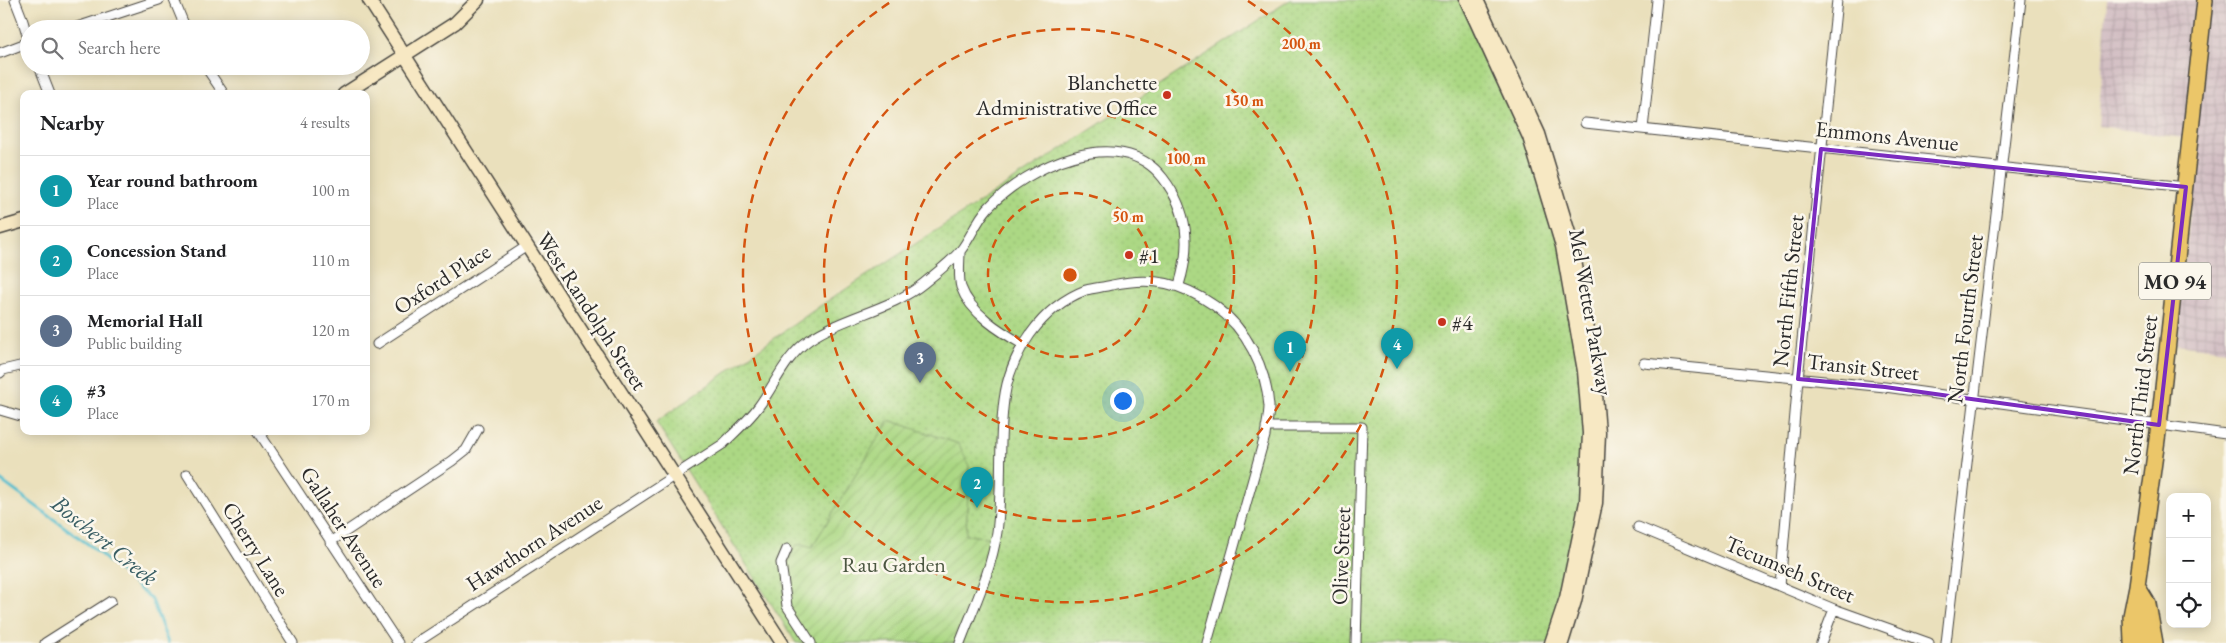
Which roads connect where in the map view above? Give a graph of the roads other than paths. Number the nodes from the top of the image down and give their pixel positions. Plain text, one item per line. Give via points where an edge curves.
1 (14, 0) edge
2 (159, 0) edge
3 (174, 0) edge
4 (369, 0) edge
5 (478, 0) edge
6 (1466, 0) edge
7 (1477, 0) edge
8 (1657, 0) edge
9 (1837, 0) edge
10 (2021, 0) edge
11 (2205, 0) edge
12 (23, 20) edge
13 (98, 20) edge
14 (182, 20) edge
15 (20, 45) edge
16 (0, 53) edge
17 (404, 54) junction
18 (43, 75) edge
19 (211, 75) edge
20 (48, 90) edge
21 (221, 90) edge
22 (350, 90) edge
23 (1585, 123) dead end
24 (1643, 129) junction
25 (1821, 148) junction
26 (2001, 166) junction
27 (2186, 187) junction
28 (20, 222) edge
29 (0, 228) edge
30 (527, 246) junction
31 (960, 251) junction
32 (1179, 285) junction
33 (376, 344) dead end
34 (1024, 345) junction
35 (1644, 362) dead end
36 (20, 366) edge
37 (0, 373) edge
38 (1798, 379) junction
39 (1975, 398) junction
40 (0, 410) edge
41 (20, 416) edge
42 (2159, 425) junction
43 (1266, 427) junction
44 (478, 429) dead end
45 (2226, 434) edge
46 (261, 435) edge
47 (187, 474) dead end
48 (673, 475) junction
49 (1638, 527) dead end
50 (330, 542) junction
51 (788, 549) dead end
52 (1780, 586) junction
53 (2137, 586) junction
54 (111, 601) dead end
55 (1834, 609) junction
56 (45, 643) edge
57 (294, 643) edge
58 (398, 643) edge
59 (416, 643) edge
60 (782, 643) edge
61 (811, 643) edge
62 (960, 643) edge
63 (1207, 643) edge
64 (1356, 643) edge
65 (1551, 643) edge
66 (1562, 643) edge
67 (1821, 643) edge
68 (1929, 643) edge
69 (1946, 643) edge
70 (2132, 643) edge
71 (2143, 643) edge
72 (2155, 643) edge

1 - 12 street
2 - 13 street
3 - 14 street
4 - 17 main road, West Randolph Street
5 - 17 main road via 456,23
6 - 65 main road, Mel Wetter Parkway via 1529,137 1562,246 1584,370 1589,433 1586,502 1566,598
7 - 66 main road, Mel Wetter Parkway via 1539,134 1572,243 1594,369 1599,433 1596,503 1576,601
8 - 24 street
9 - 25 street, North Fifth Street
10 - 26 street, North Fourth Street
11 - 27 main road, North Third Street / MO 94
15 - 16 street
17 - 22 main road
17 - 30 main road, West Randolph Street
18 - 20 street
19 - 21 street
23 - 24 street, Emmons Avenue
24 - 25 street, Emmons Avenue
25 - 26 street, Emmons Avenue
25 - 38 street, North Fifth Street
26 - 27 street, Emmons Avenue
26 - 39 street, North Fourth Street
27 - 42 main road, North Third Street / MO 94
28 - 29 main road
30 - 33 street, Oxford Place
30 - 48 main road, West Randolph Street
31 - 32 street, Hawthorn Avenue via 986,210 1008,190 1049,166 1076,155 1107,151 1134,154 1158,172 1176,197 1184,217 1187,243
31 - 34 street via 960,281 964,293 990,323
31 - 48 street, Hawthorn Avenue via 922,284 898,298 832,326 808,341 790,358 760,405 723,444
32 - 34 street via 1158,281 1086,290 1058,305 1033,329
32 - 43 street via 1196,292 1221,310 1256,354 1269,407
34 - 62 street via 1012,368 1004,398 997,531 991,562
35 - 38 street, Transit Street
36 - 37 street
38 - 39 street, Transit Street
38 - 52 street, North Fifth Street
39 - 42 street, Transit Street
39 - 69 street, North Fourth Street
40 - 41 street
42 - 45 street, Transit Street
42 - 53 main road, North Third Street / MO 94
43 - 63 street
43 - 64 street, Olive Street via 1362,427
44 - 50 street via 459,456
46 - 50 street, Gallaher Avenue
47 - 57 street, Cherry Lane
48 - 59 street, Hawthorn Avenue
48 - 60 main road, West Randolph Street
49 - 52 street, Tecumseh Street
50 - 58 street, Gallaher Avenue
51 - 61 street via 781,563 787,606
52 - 55 street, Tecumseh Street
53 - 70 main road, North Third Street / MO 94 via 2131,616
53 - 71 main road, North Third Street
53 - 72 main road via 2148,604
54 - 56 street
55 - 67 street
55 - 68 street, Tecumseh Street

